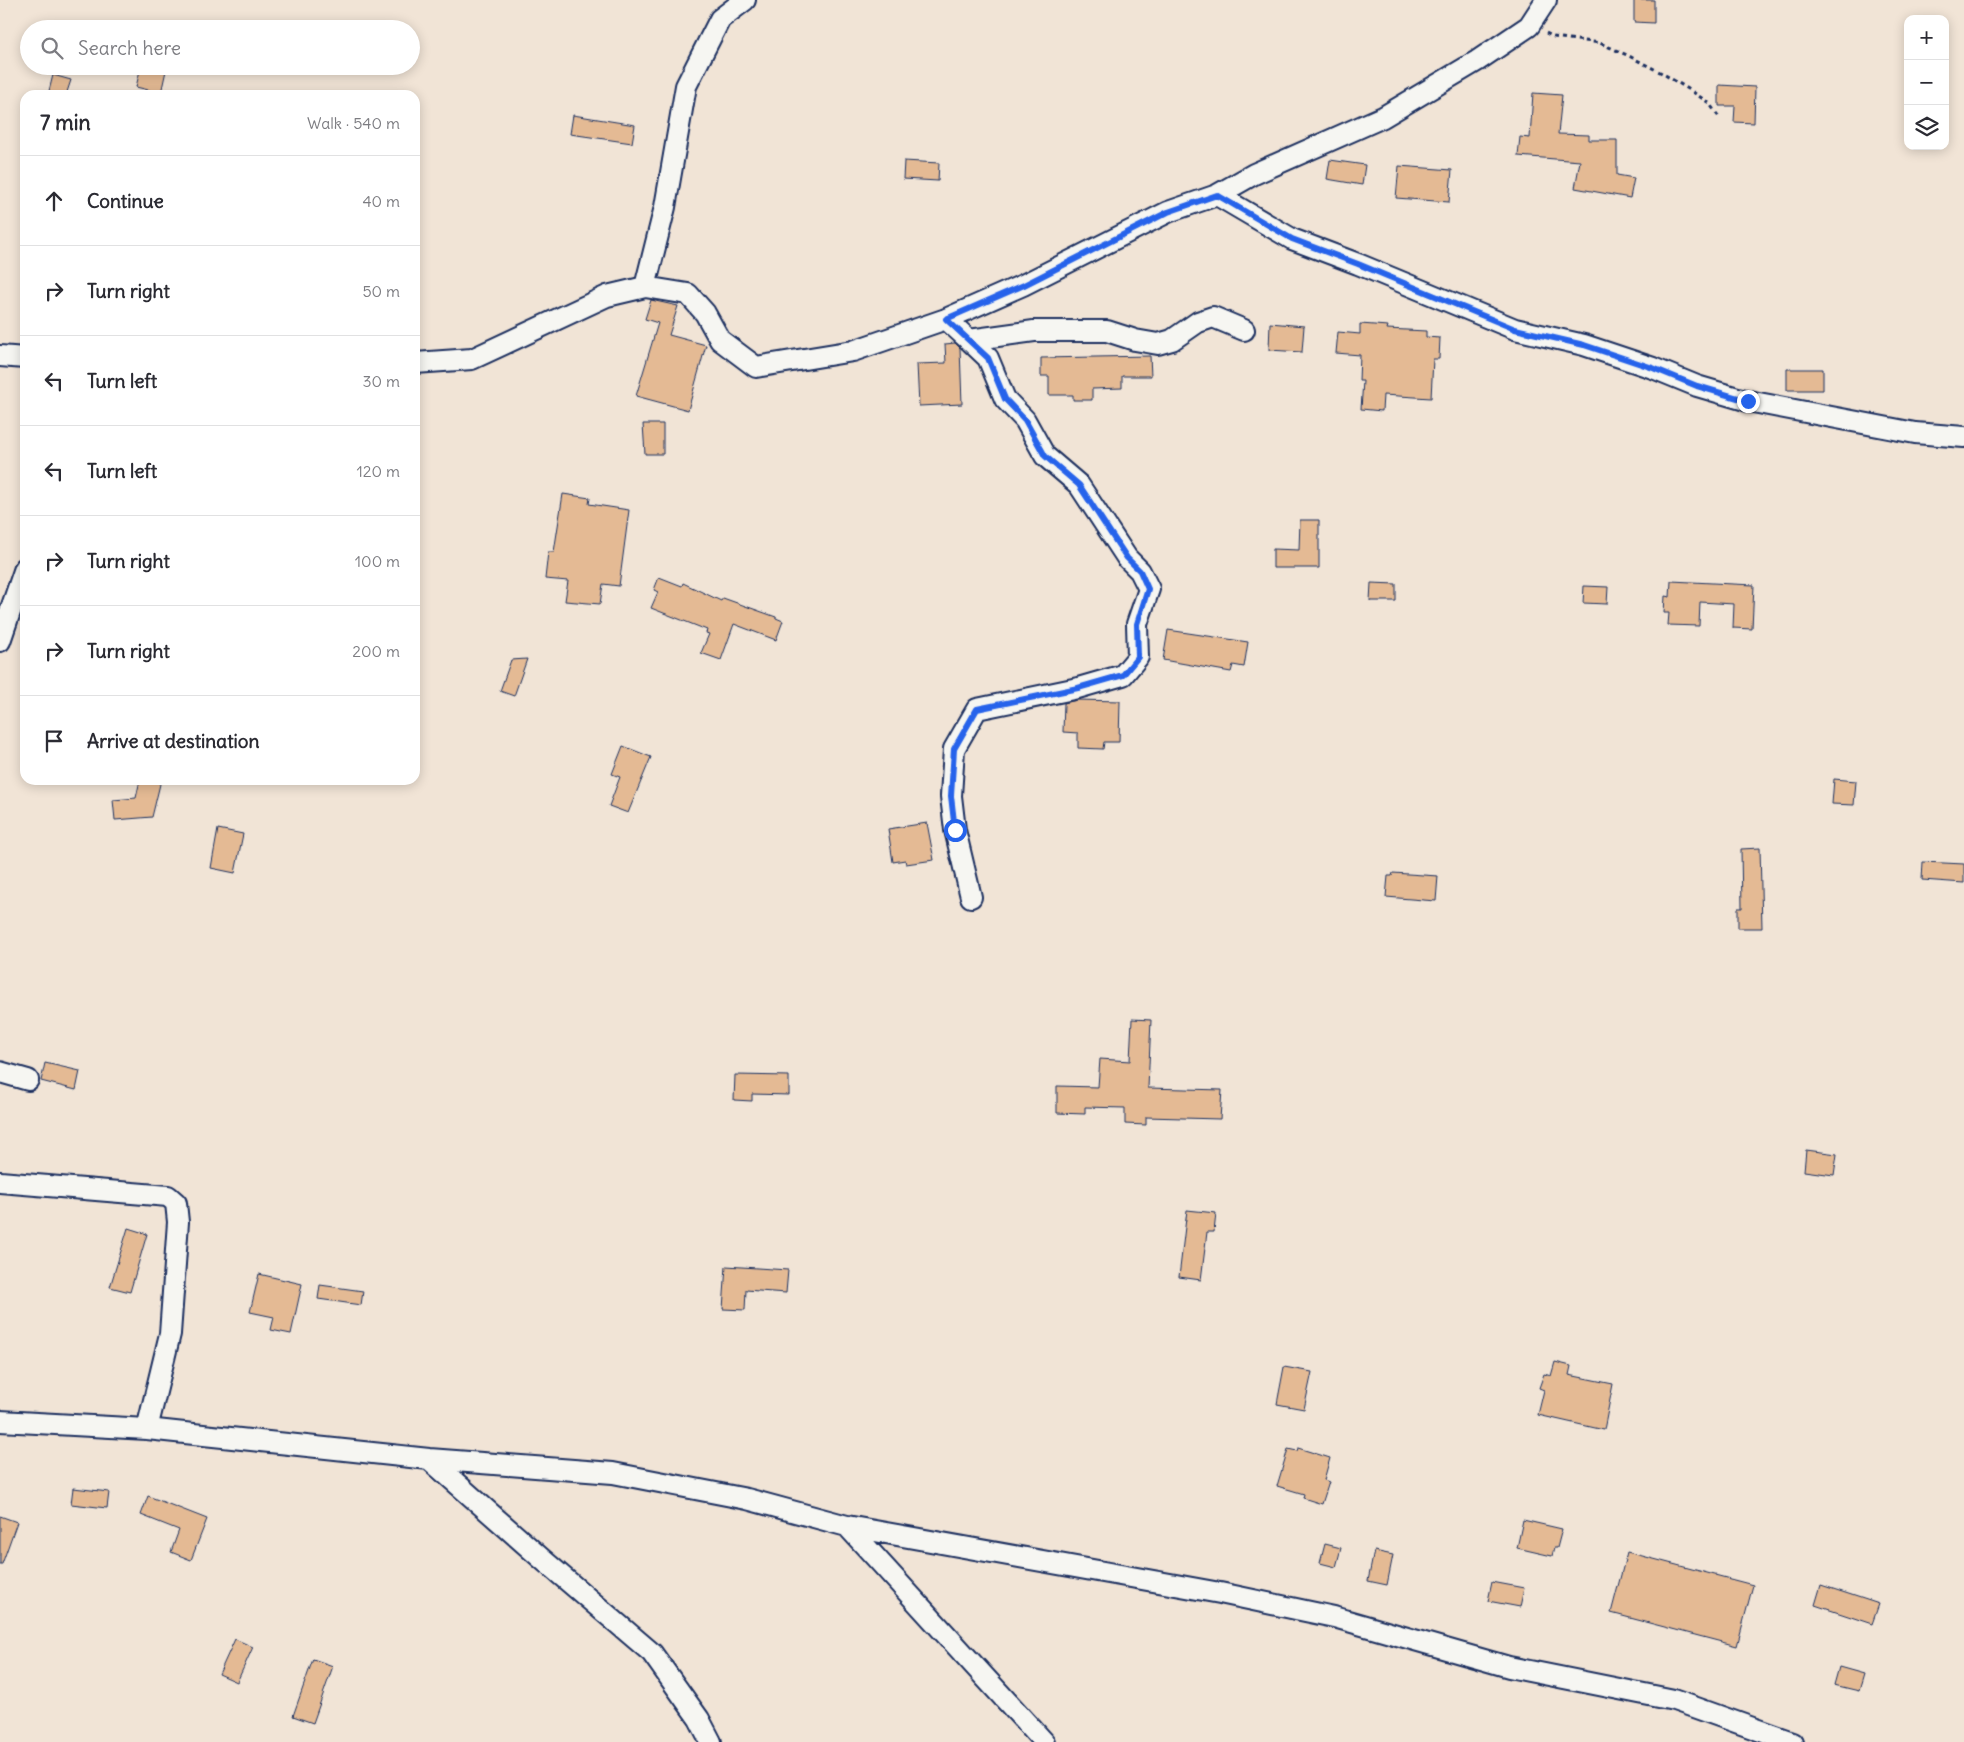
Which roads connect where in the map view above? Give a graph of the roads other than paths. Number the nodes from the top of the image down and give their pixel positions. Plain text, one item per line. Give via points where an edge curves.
1 (745, 0) edge
2 (1546, 0) edge
3 (1217, 195) junction
4 (644, 287) junction
5 (946, 319) junction
6 (1244, 330) dead end
7 (969, 340) junction
8 (0, 356) edge
9 (20, 358) edge
10 (420, 363) edge
11 (1964, 437) edge
12 (20, 583) edge
13 (0, 641) edge
14 (971, 897) dead end
15 (0, 1072) edge
16 (28, 1080) dead end
17 (0, 1182) edge
18 (0, 1421) edge
19 (146, 1429) junction
20 (429, 1458) junction
21 (848, 1526) junction
22 (711, 1742) edge
23 (1044, 1742) edge
24 (1792, 1742) edge

1 - 4 street via 720,19 686,86 666,207
2 - 3 street via 1529,26 1383,117 1254,174
3 - 5 street via 1168,212 1024,285
3 - 11 street via 1292,239 1515,329 1584,345 1748,401 1915,433
4 - 5 street via 688,294 705,313 720,340 756,367 853,352
4 - 10 street via 607,296 472,359
5 - 7 street
6 - 7 street via 1213,317 1198,322 1172,340 1158,344 1107,331 1034,331
7 - 14 street via 988,358 1005,399 1025,420 1045,456 1079,485 1127,558 1140,571 1148,589 1137,624 1138,657 1123,675 977,709 954,749 951,796 955,830
8 - 9 street
12 - 13 street
15 - 16 street
17 - 19 street via 168,1196 176,1203 178,1222 170,1334
18 - 19 street
19 - 20 street
20 - 21 street via 613,1473 747,1498
20 - 22 street via 652,1654 699,1719
21 - 23 street
21 - 24 street via 1220,1593 1334,1617 1509,1667 1674,1700

